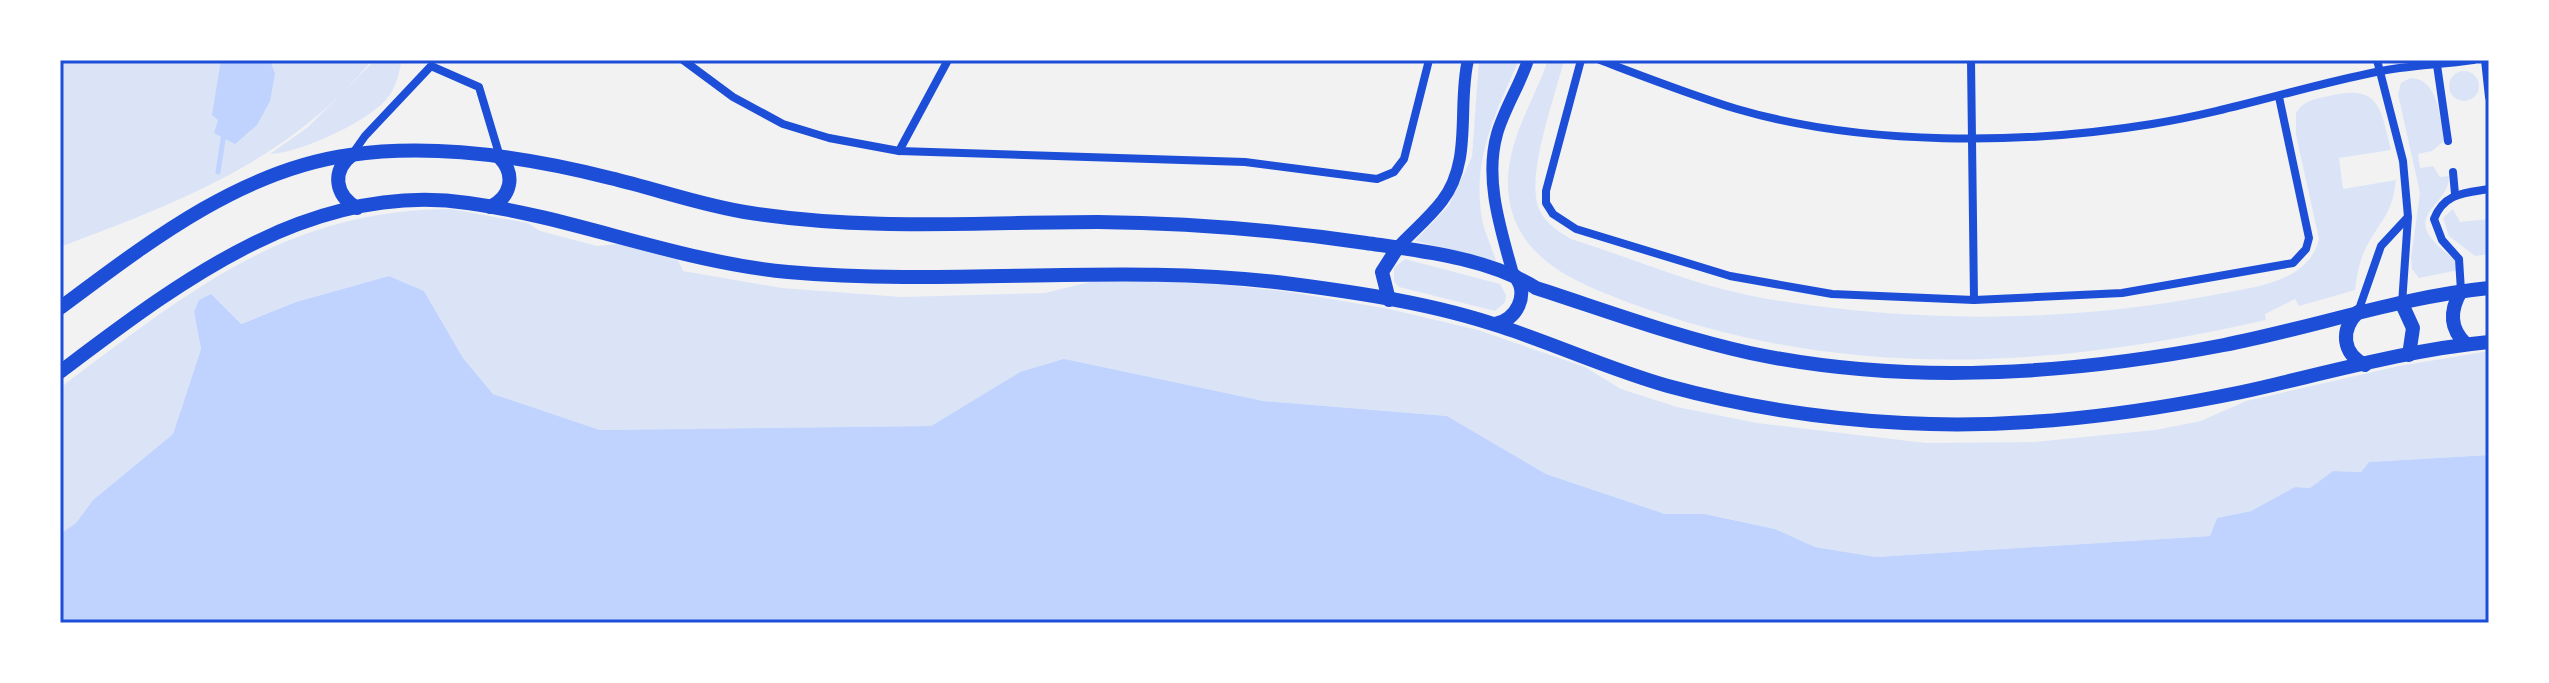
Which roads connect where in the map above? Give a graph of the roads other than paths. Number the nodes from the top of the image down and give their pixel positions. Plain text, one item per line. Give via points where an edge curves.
1 (683, 60) edge
2 (948, 60) edge
3 (1429, 60) edge
4 (1468, 60) edge
5 (1528, 60) edge
6 (1581, 60) edge
7 (1600, 60) edge
8 (1971, 60) edge
9 (2377, 60) edge
10 (2473, 60) edge
11 (2485, 60) edge
12 (432, 63) edge
13 (2437, 65) junction
14 (2379, 71) junction
15 (2279, 97) junction
16 (2489, 97) edge
17 (1972, 137) junction
18 (2448, 141) dead end
19 (899, 151) junction
20 (353, 155) junction
21 (500, 158) junction
22 (2453, 172) dead end
23 (2489, 189) edge
24 (2455, 194) junction
25 (490, 207) junction
26 (357, 208) junction
27 (2408, 217) junction
28 (1398, 247) junction
29 (1513, 274) junction
30 (2489, 288) edge
31 (2461, 291) junction
32 (1389, 300) junction
33 (1974, 300) junction
34 (2402, 304) junction
35 (60, 308) edge
36 (2358, 312) junction
37 (1495, 324) junction
38 (2489, 342) edge
39 (2466, 344) junction
40 (2409, 355) junction
41 (2365, 365) junction
42 (60, 372) edge

1 - 19 street via 733,97 783,124
2 - 19 street
3 - 19 street via 1400,166 1377,179 1245,162
4 - 28 street via 1459,165 1442,200
5 - 29 street via 1497,134 1493,159 1497,210
6 - 33 street via 1546,191 1553,214 1576,229 1730,276 1832,294
7 - 17 street via 1752,112 1836,128
8 - 17 street
9 - 14 street
10 - 13 street
11 - 16 street
12 - 20 street
12 - 21 street via 479,87
13 - 14 street
13 - 18 street
14 - 15 street
14 - 27 street via 2403,161
15 - 17 street via 2153,124 2060,135
15 - 33 street via 2309,238 2300,257 2283,267 2122,293
17 - 33 street
20 - 21 main road via 439,152
20 - 26 main road via 343,163 338,183 344,198
20 - 35 main road via 293,169 221,201 138,250
21 - 25 main road via 510,184
21 - 28 main road via 606,177 750,213 837,223 1181,224
22 - 24 street
23 - 24 street
24 - 31 street via 2434,219 2436,231 2459,259
25 - 26 main road via 419,200
25 - 32 main road via 781,271 866,276 1170,274 1291,284
26 - 42 main road via 289,227 241,249 162,295
27 - 34 street
27 - 36 street via 2381,246
28 - 29 main road
28 - 32 main road via 1382,272
29 - 36 main road via 1536,288 1718,345 1827,366 1913,373 2034,371 2123,361 2224,345
29 - 37 main road via 1521,287 1520,304 1509,319
30 - 31 main road
31 - 34 main road
31 - 39 main road via 2452,320
32 - 37 main road
34 - 36 main road
34 - 40 main road via 2413,328
36 - 41 main road via 2345,341
37 - 41 main road via 1629,374 1705,395 1819,417 1904,423 2028,424 2130,413
38 - 39 main road
39 - 40 main road
40 - 41 main road

